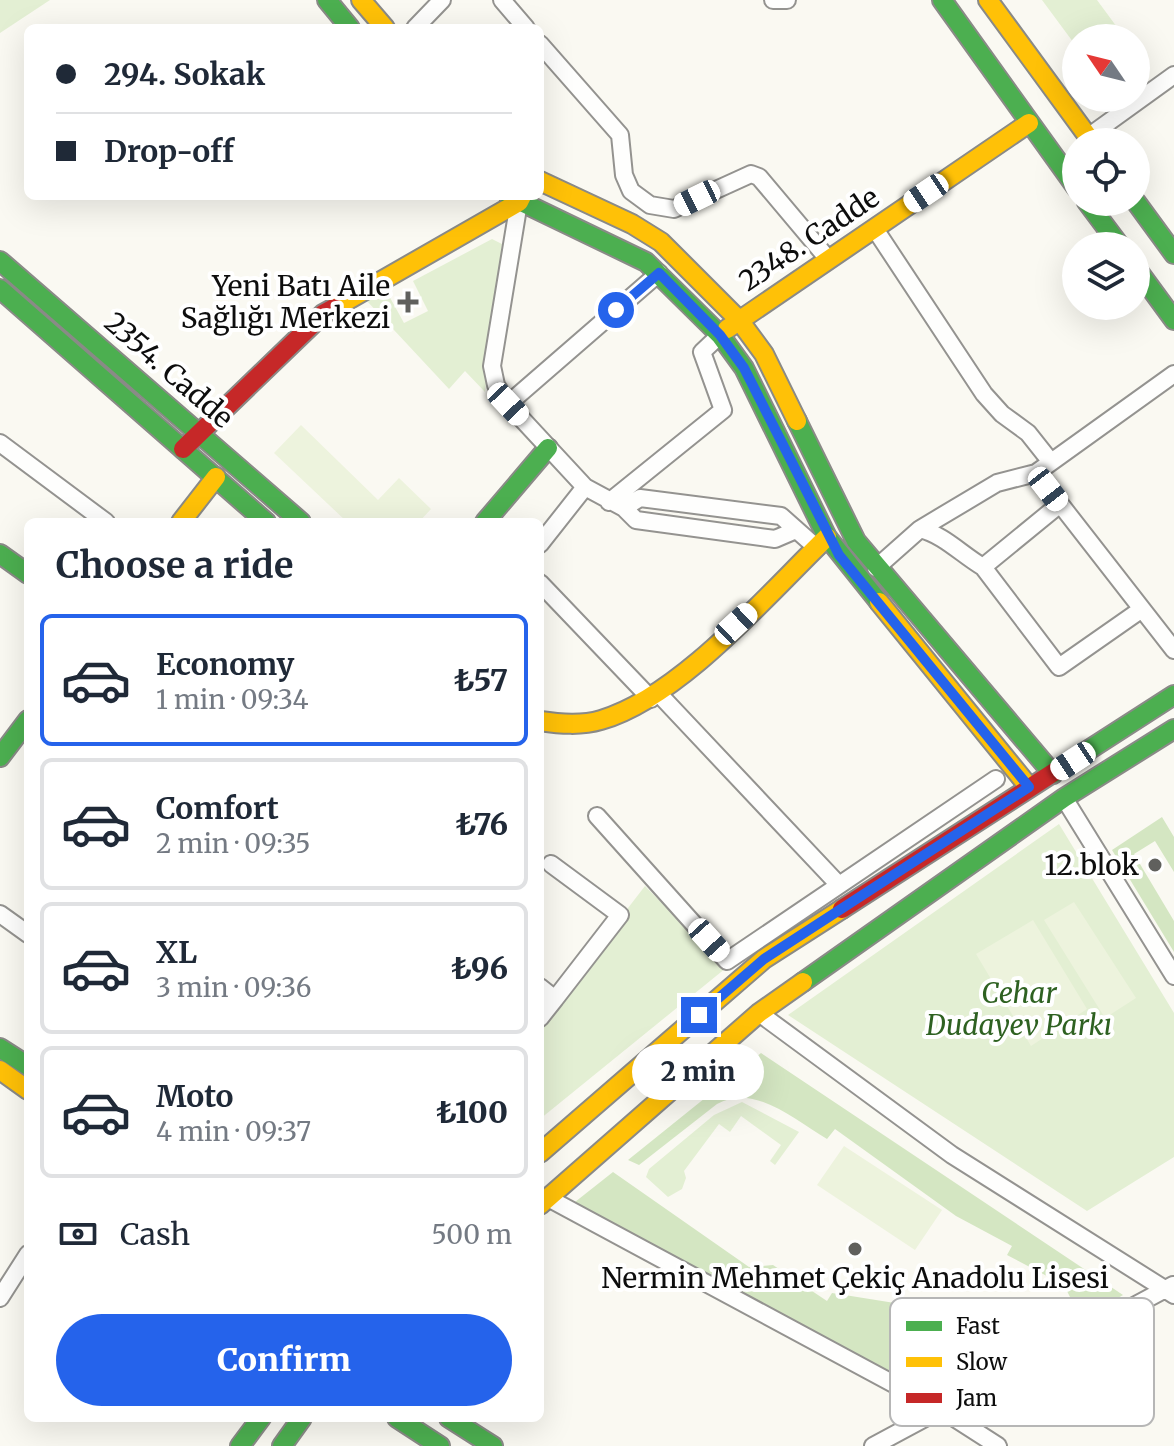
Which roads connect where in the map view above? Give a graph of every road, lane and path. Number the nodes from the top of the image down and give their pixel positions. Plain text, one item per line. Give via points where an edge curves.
1 (327, 0) edge
2 (361, 0) edge
3 (442, 0) edge
4 (502, 0) edge
5 (773, 0) edge
6 (787, 0) edge
7 (942, 0) edge
8 (996, 3) edge
9 (347, 24) edge
10 (382, 24) edge
11 (419, 24) edge
12 (523, 24) edge
13 (544, 49) edge
14 (1174, 75) edge
15 (1029, 123) junction
16 (1082, 128) edge
17 (1106, 128) edge
18 (1062, 168) edge
19 (544, 183) edge
20 (514, 200) edge
21 (517, 200) edge
22 (520, 200) edge
23 (540, 200) edge
24 (537, 210) junction
25 (1146, 216) edge
26 (875, 229) junction
27 (1174, 254) edge
28 (828, 259) junction
29 (0, 261) edge
30 (659, 273) junction
31 (1150, 287) edge
32 (0, 289) edge
33 (739, 320) junction
34 (1174, 320) edge
35 (720, 335) junction
36 (1174, 374) edge
37 (508, 404) junction
38 (198, 433) junction
39 (0, 443) edge
40 (548, 448) junction
41 (183, 449) junction
42 (1051, 462) junction
43 (1036, 473) junction
44 (216, 477) junction
45 (585, 487) junction
46 (1060, 504) junction
47 (616, 505) junction
48 (101, 518) edge
49 (184, 518) edge
50 (262, 518) edge
51 (296, 518) edge
52 (488, 518) edge
53 (920, 529) junction
54 (796, 530) junction
55 (544, 539) edge
56 (822, 542) junction
57 (4, 563) edge
58 (983, 567) junction
59 (876, 568) junction
60 (24, 572) edge
61 (544, 587) edge
62 (1142, 609) junction
63 (1174, 650) edge
64 (1174, 695) edge
65 (655, 696) junction
66 (544, 722) edge
67 (24, 725) edge
68 (1174, 729) edge
69 (0, 757) edge
70 (1053, 774) junction
71 (996, 779) dead end
72 (1029, 787) junction
73 (1064, 798) junction
74 (597, 816) dead end
75 (923, 828) junction
76 (935, 848) junction
77 (551, 864) dead end
78 (839, 885) junction
79 (0, 914) edge
80 (24, 926) edge
81 (1174, 976) edge
82 (544, 990) edge
83 (555, 999) junction
84 (544, 1013) edge
85 (759, 1013) junction
86 (0, 1048) edge
87 (24, 1063) edge
88 (0, 1070) edge
89 (24, 1087) edge
90 (544, 1150) edge
91 (544, 1202) edge
92 (24, 1260) edge
93 (1171, 1289) edge
94 (0, 1298) edge
95 (890, 1383) edge
96 (258, 1422) edge
97 (299, 1422) edge
98 (403, 1422) edge
99 (455, 1422) edge
100 (912, 1426) edge
101 (967, 1426) edge
102 (240, 1446) edge
103 (282, 1446) edge
104 (440, 1446) edge
105 (493, 1446) edge
106 (874, 1446) edge
107 (998, 1446) edge

1 - 9 street
2 - 10 street
3 - 11 street
4 - 12 street
5 - 6 street
7 - 15 street
8 - 16 street
13 - 28 street via 620,135 626,184 639,199 674,209 751,174
14 - 17 street
15 - 18 street
15 - 26 street, 2348. Cadde
19 - 33 street via 661,242
20 - 38 street via 323,314
21 - 37 street via 492,366
22 - 24 street
23 - 24 street
24 - 30 street via 622,248
25 - 27 street
26 - 28 street, 2348. Cadde
26 - 42 street via 984,394
28 - 33 street, 2348. Cadde
29 - 38 street, 2354. Cadde
30 - 35 street
30 - 37 street
31 - 34 street
32 - 41 street, 2354. Cadde
33 - 35 street, 2348. Cadde
33 - 59 street via 764,354 844,522
35 - 47 street via 702,352 723,410
35 - 56 street via 744,368
36 - 42 street
37 - 40 street
38 - 41 street
38 - 51 street, 2354. Cadde
39 - 48 street
40 - 45 street
40 - 52 street
41 - 44 street, 2354. Cadde
42 - 43 street
43 - 46 street
43 - 53 street via 997,483
44 - 49 street
44 - 50 street, 2354. Cadde
45 - 47 street
45 - 55 street
46 - 58 street
46 - 62 street
47 - 54 street via 640,498 781,516
47 - 54 street via 636,520 775,539
53 - 58 street via 938,533
53 - 59 street
54 - 56 street
56 - 65 street
56 - 72 street
57 - 60 street
58 - 62 street via 1059,667
59 - 70 street
61 - 65 street
62 - 63 street
64 - 70 street
65 - 66 street via 590,723
65 - 78 street
67 - 69 street
68 - 73 street
70 - 72 street
71 - 75 street
72 - 76 street
73 - 81 street
73 - 85 street
74 - 78 street via 727,961
75 - 76 street
75 - 78 street
76 - 90 street via 764,959
77 - 83 street via 620,915
79 - 80 street
82 - 83 street
83 - 84 street
85 - 91 street
85 - 93 street via 952,1155
86 - 87 street
88 - 89 street
91 - 95 street
92 - 94 street
96 - 102 street
97 - 103 street
98 - 104 street
99 - 105 street
100 - 106 street
101 - 107 street

